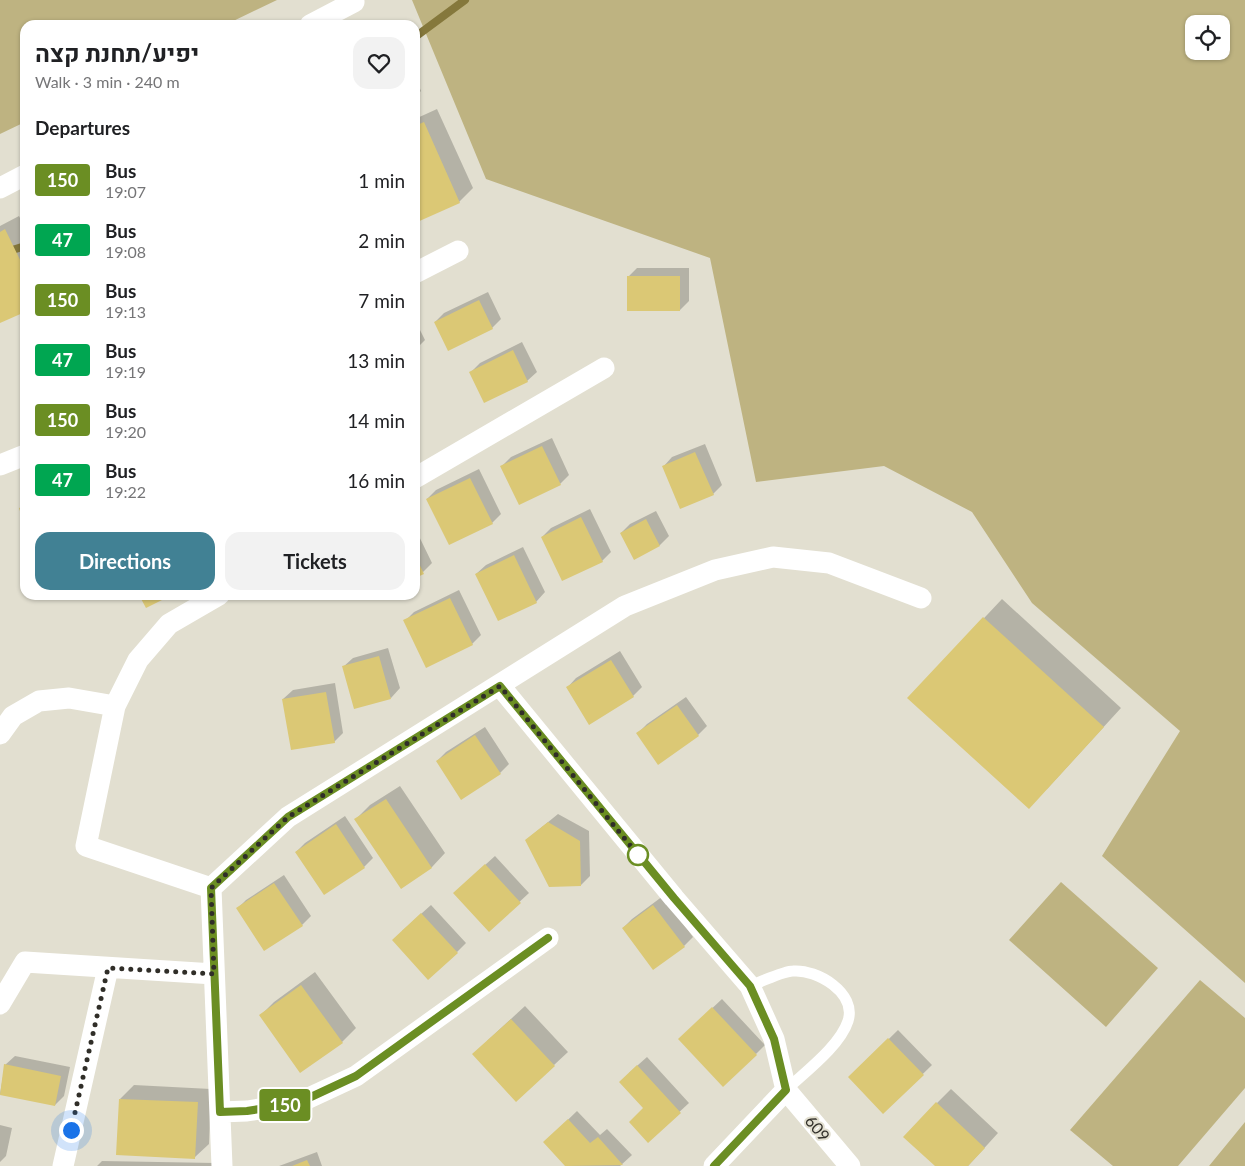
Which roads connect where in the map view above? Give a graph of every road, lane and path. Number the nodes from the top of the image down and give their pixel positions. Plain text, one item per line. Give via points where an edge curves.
1 (354, 2) dead end
2 (320, 20) edge
3 (20, 178) edge
4 (0, 188) edge
5 (458, 251) dead end
6 (420, 270) edge
7 (604, 368) dead end
8 (20, 457) edge
9 (0, 465) edge
10 (420, 475) edge
11 (921, 598) dead end
12 (210, 600) edge
13 (500, 686) junction
14 (115, 706) junction
15 (0, 734) edge
16 (211, 888) junction
17 (548, 938) dead end
18 (108, 968) junction
19 (214, 974) junction
20 (750, 986) junction
21 (0, 1004) edge
22 (786, 1090) junction
23 (220, 1112) junction
24 (63, 1166) edge
25 (222, 1166) edge
26 (714, 1166) edge
27 (850, 1166) edge

1 - 2 street
3 - 4 street
5 - 6 street
7 - 10 street
8 - 9 street
11 - 13 street via 829,563 773,557 715,570 625,606
12 - 14 street via 169,624 138,660
13 - 16 street via 288,817
13 - 20 street
14 - 15 street via 69,698 39,701 13,716
14 - 16 street via 86,846
16 - 19 street
17 - 23 street via 356,1076 298,1103
18 - 19 street
18 - 21 street via 24,962
18 - 24 street
19 - 23 street
20 - 22 street via 774,1039
20 - 22 lane via 793,971 818,975 840,990 847,1003 848,1020 835,1044
22 - 26 street
22 - 27 street, 609
23 - 25 street

